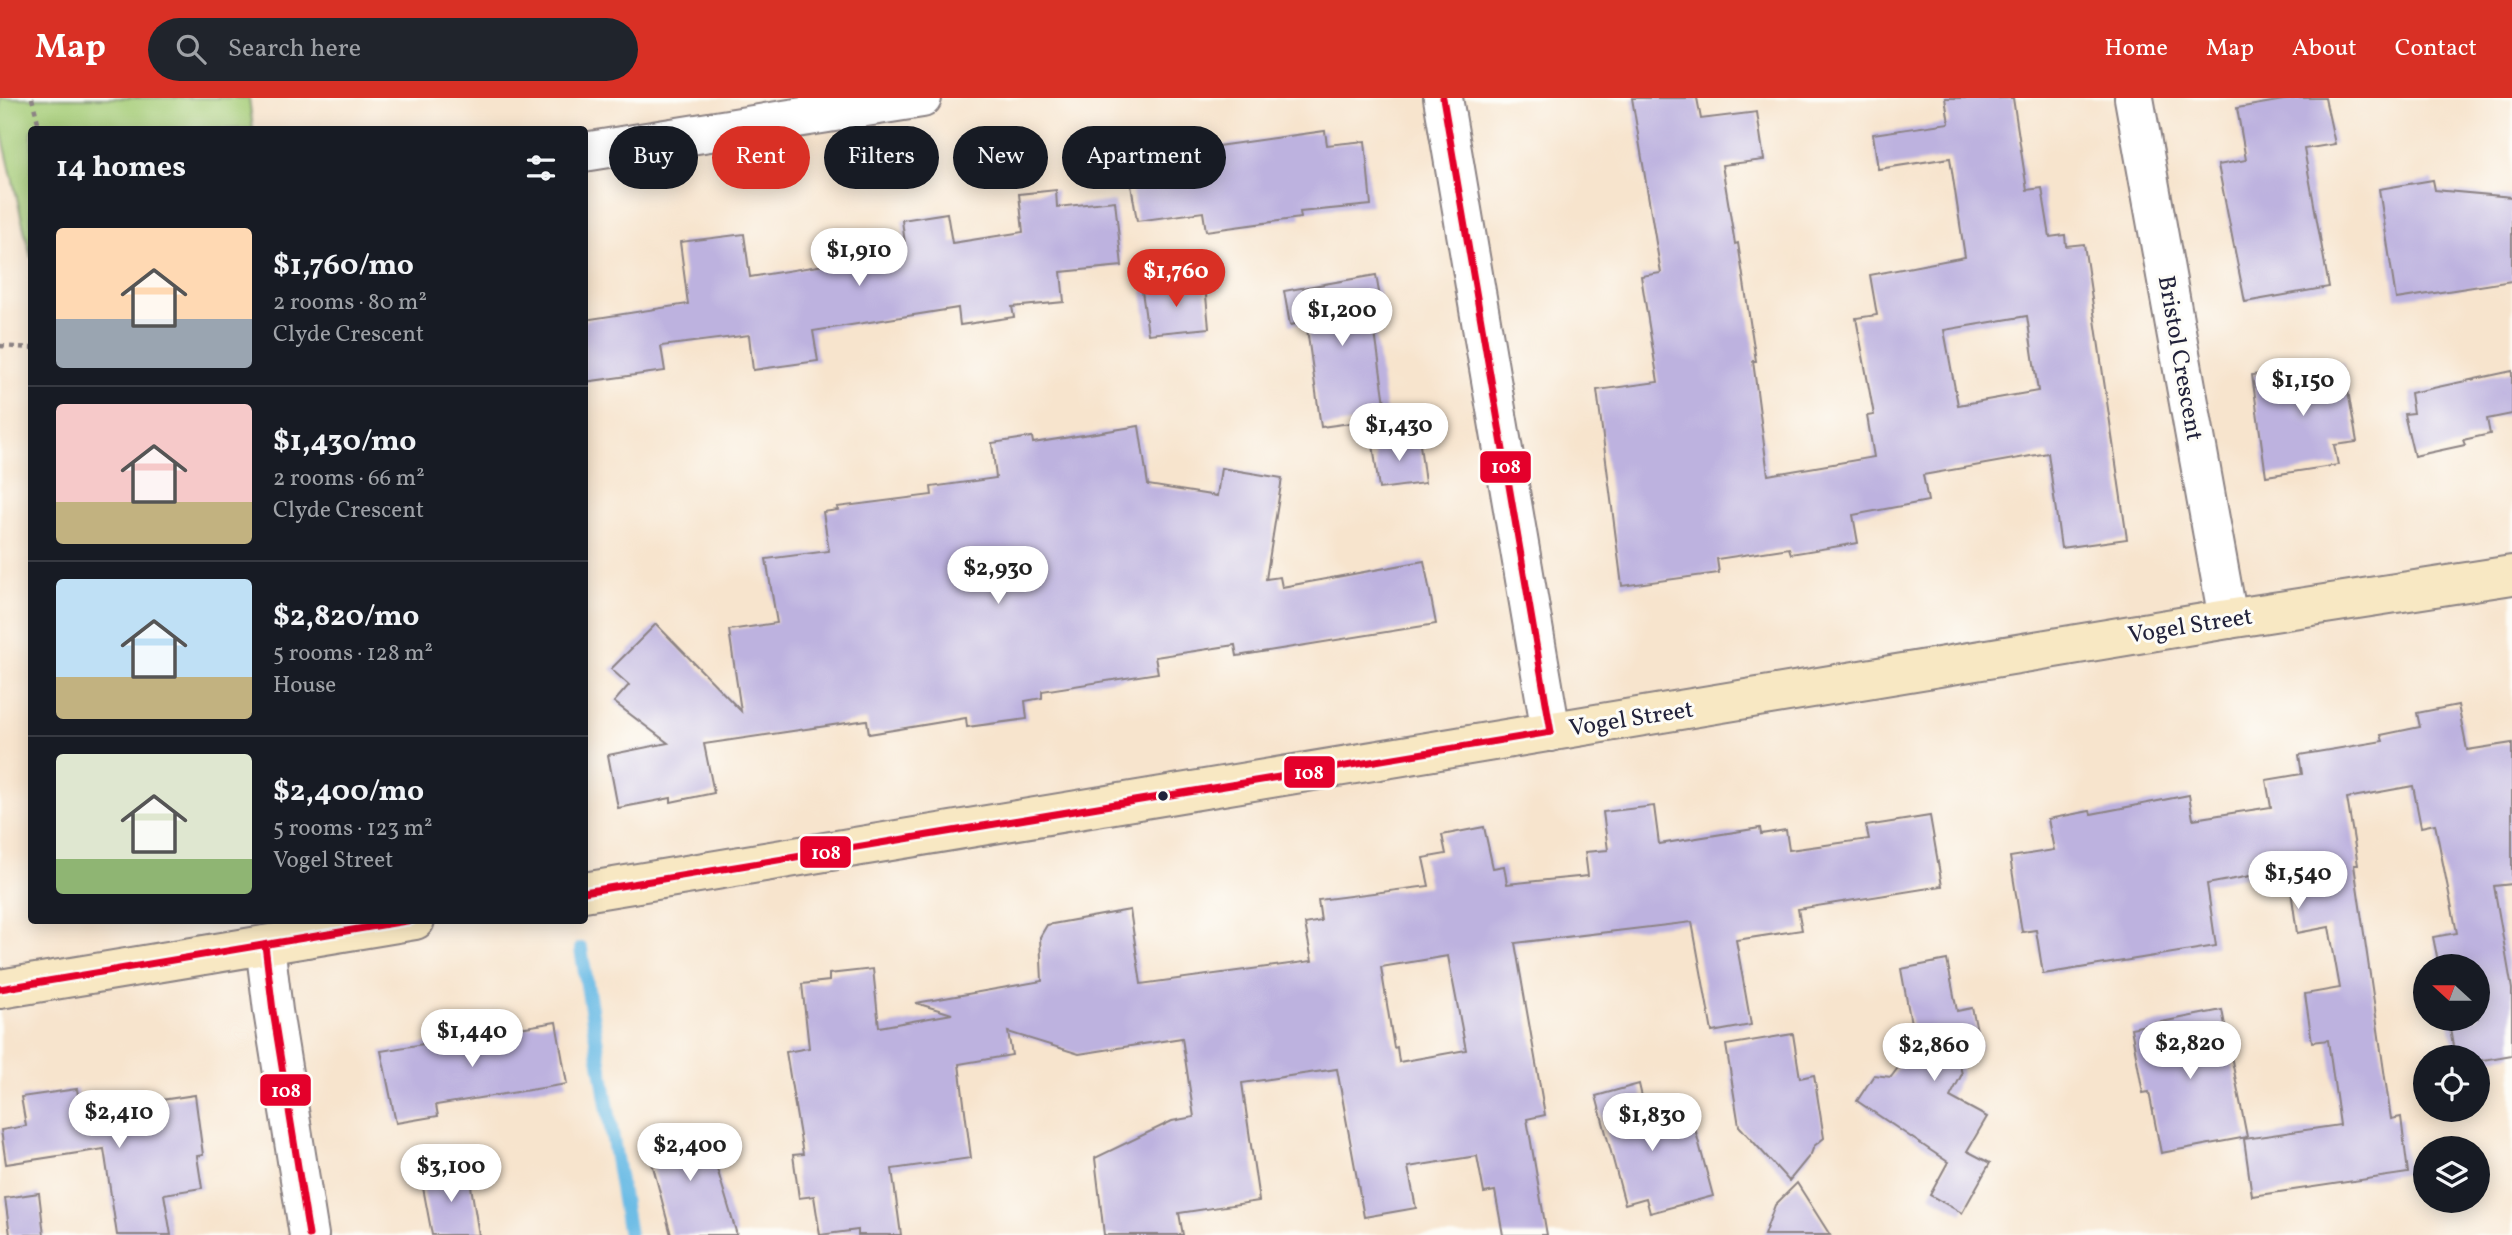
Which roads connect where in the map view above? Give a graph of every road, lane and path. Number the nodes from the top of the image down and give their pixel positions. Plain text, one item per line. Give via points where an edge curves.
1 (32, 98) edge
2 (922, 98) edge
3 (1443, 98) edge
4 (2134, 98) edge
5 (39, 126) edge
6 (588, 151) edge
7 (0, 346) edge
8 (28, 348) edge
9 (2512, 575) edge
10 (2228, 619) junction
11 (1550, 732) junction
12 (588, 891) edge
13 (391, 924) edge
14 (265, 945) junction
15 (0, 989) edge
16 (309, 1235) edge

1 - 5 path
2 - 6 street
3 - 11 street
4 - 10 street, Bristol Crescent
7 - 8 path
9 - 10 main road, Vogel Street
10 - 11 main road, Vogel Street
11 - 12 main road, Vogel Street
13 - 14 main road
14 - 15 main road
14 - 16 street

